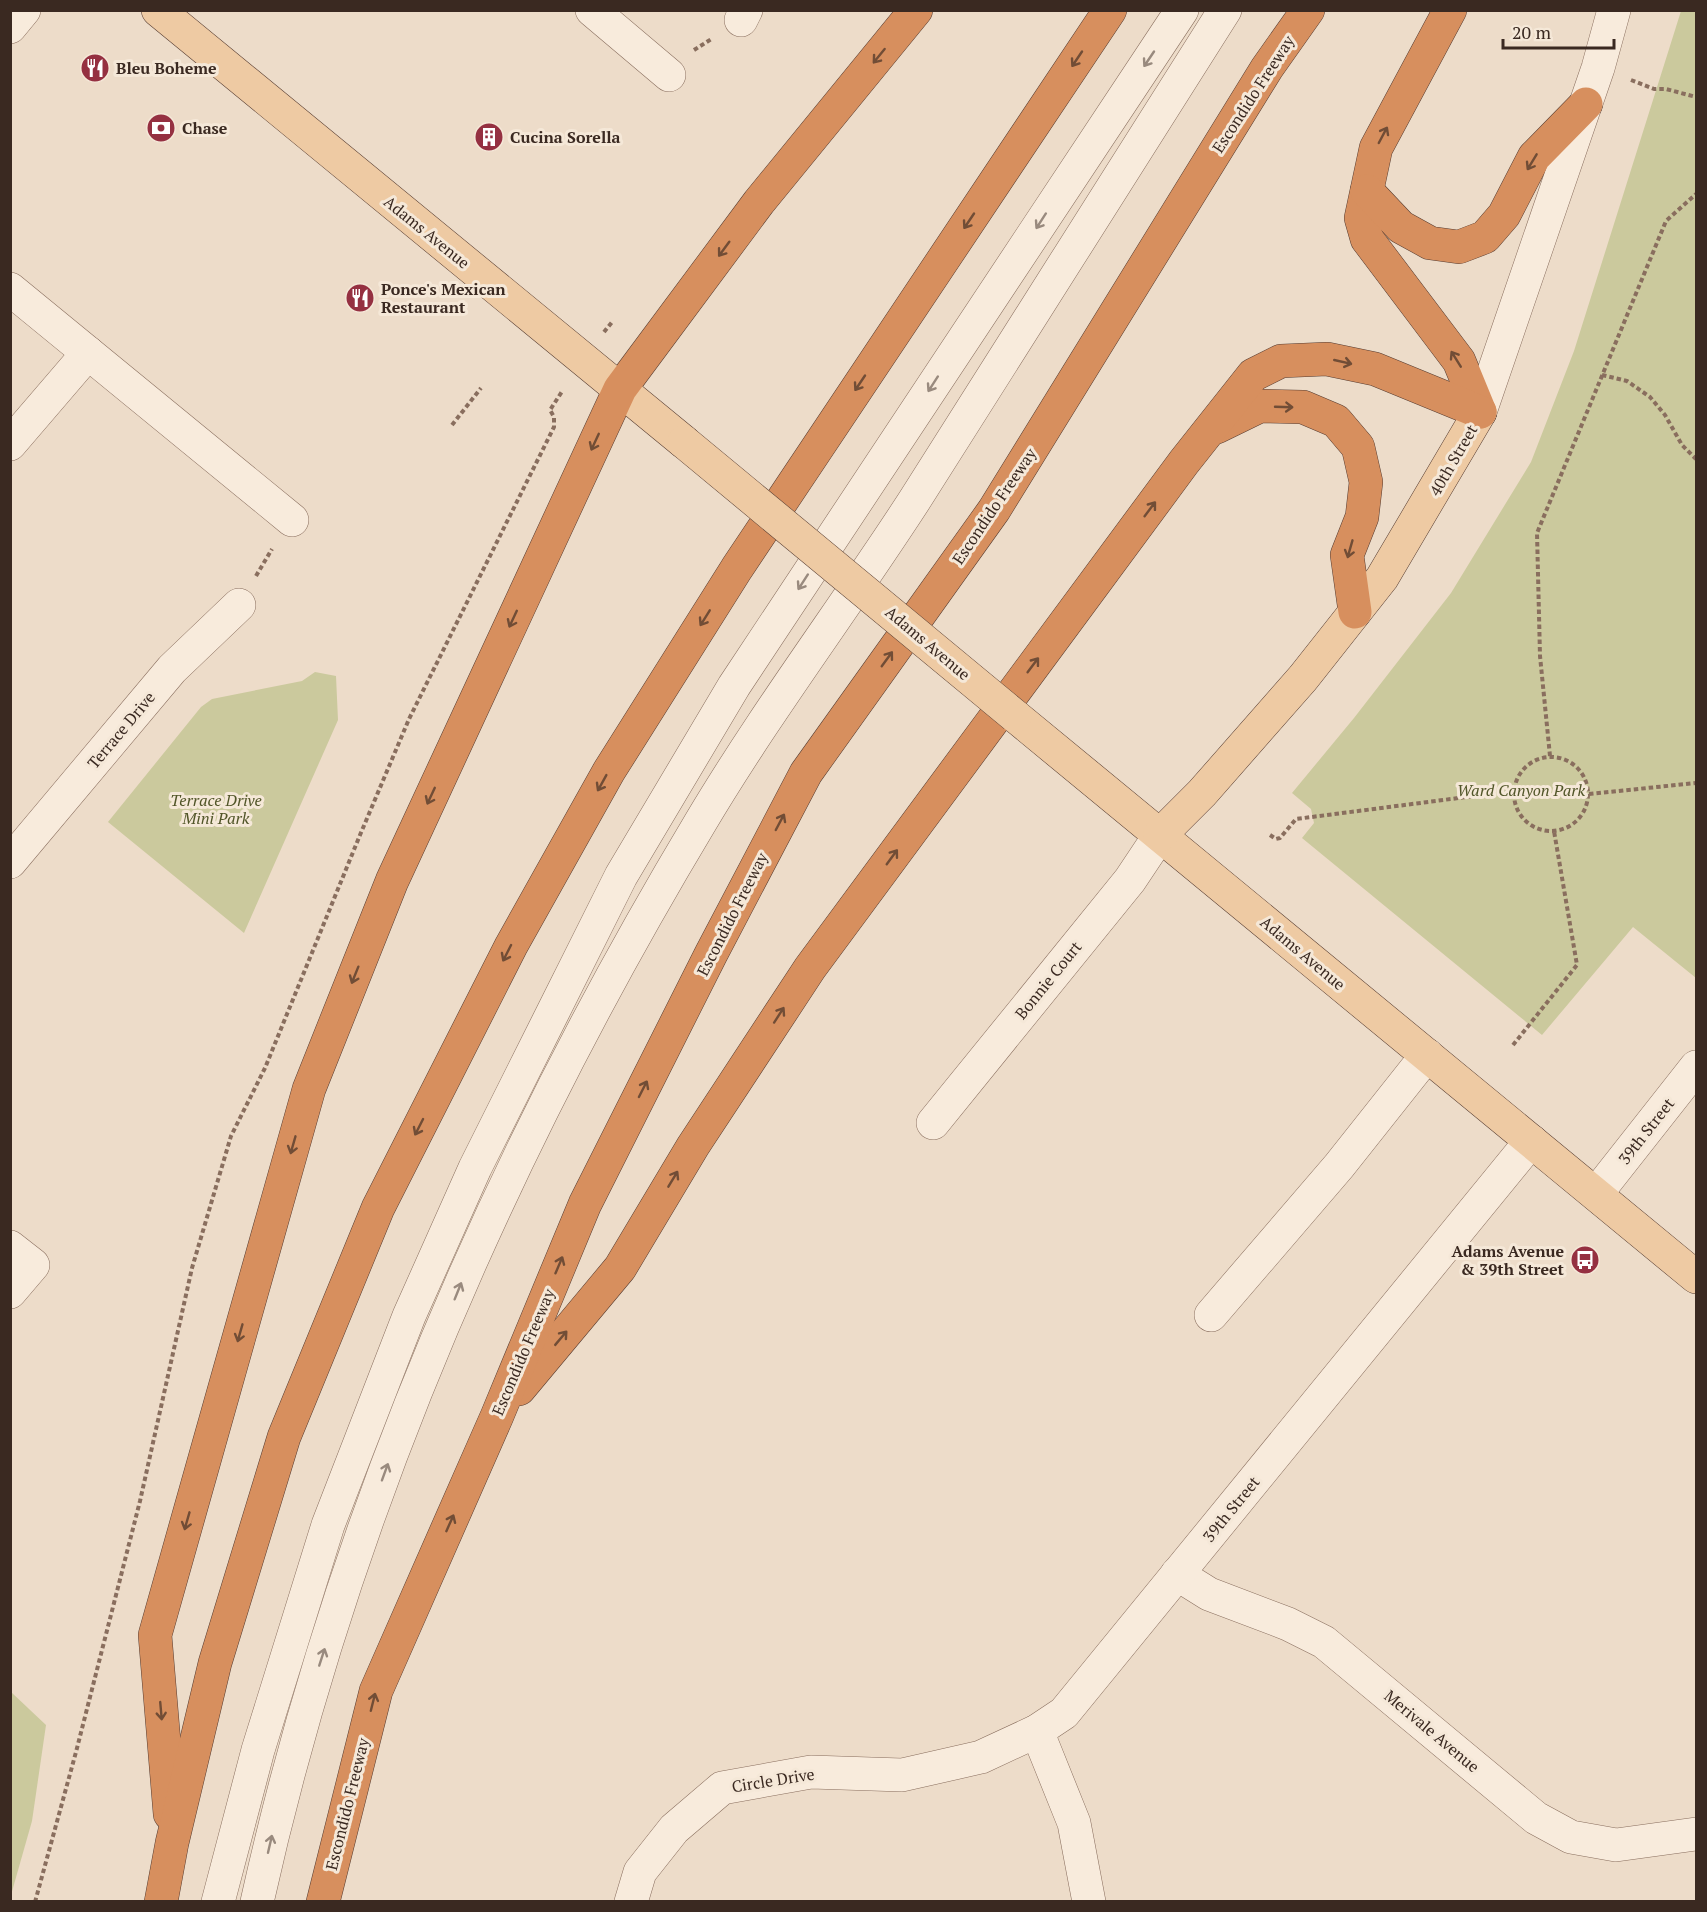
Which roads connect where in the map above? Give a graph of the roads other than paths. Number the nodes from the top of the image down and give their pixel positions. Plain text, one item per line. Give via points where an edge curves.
1 (24, 10) edge
2 (158, 10) edge
3 (592, 10) edge
4 (916, 10) edge
5 (1110, 10) edge
6 (1182, 10) edge
7 (1225, 10) edge
8 (1308, 10) edge
9 (1450, 10) edge
10 (1614, 10) edge
11 (10, 27) edge
12 (669, 75) road end
13 (1586, 104) junction
14 (1367, 191) junction
15 (10, 289) edge
16 (88, 353) junction
17 (620, 389) junction
18 (1480, 412) junction
19 (1210, 430) junction
20 (10, 444) edge
21 (292, 520) road end
22 (239, 605) road end
23 (1354, 612) junction
24 (1160, 835) junction
25 (10, 862) edge
26 (1427, 1055) junction
27 (1696, 1067) edge
28 (933, 1123) dead end
29 (1531, 1141) junction
30 (1596, 1194) junction
31 (22, 1256) edge
32 (1696, 1277) edge
33 (10, 1292) edge
34 (1211, 1315) dead end
35 (497, 1416) junction
36 (1177, 1574) junction
37 (1037, 1731) junction
38 (1696, 1834) edge
39 (172, 1843) junction
40 (161, 1902) edge
41 (218, 1902) edge
42 (257, 1902) edge
43 (322, 1902) edge
44 (631, 1902) edge
45 (1089, 1902) edge

1 - 11 street
2 - 17 main road, Adams Avenue
3 - 12 street
4 -> 17 highway via 759,202
5 -> 39 highway via 736,568 609,771 511,945 378,1208 284,1437 215,1663
6 -> 41 street via 734,686 621,876 475,1168 409,1316 328,1525 258,1750
42 -> 7 street via 299,1733 403,1422 468,1266 578,1037 702,819 912,503
35 -> 8 highway, Escondido Freeway via 585,1204 806,773 994,510 1267,68
14 -> 9 highway via 1376,148
10 - 13 street, 40th Street
13 -> 14 highway via 1534,157 1504,215 1485,237 1459,247 1430,243 1401,227
13 - 18 street, 40th Street
18 -> 14 highway via 1459,361 1367,239 1361,218
15 - 16 street
16 - 20 street
16 - 21 street
17 - 24 main road, Adams Avenue, bridge
17 -> 39 highway via 392,881 309,1089 155,1635
19 -> 18 highway via 1253,375 1281,361 1327,358 1375,369
18 - 23 main road, 40th Street via 1382,578
19 -> 23 highway via 1260,406 1303,408 1336,421 1358,447 1366,482 1362,518 1347,555
35 -> 19 highway via 620,1268 693,1146 810,968
22 - 25 street, Terrace Drive via 172,669
23 - 24 main road, 40th Street via 1303,678
24 - 26 main road, Adams Avenue
24 - 28 street, Bonnie Court via 1130,880
26 - 29 main road, Adams Avenue
26 - 34 street via 1339,1166
27 - 30 street, 39th Street
29 - 30 main road, Adams Avenue
29 - 36 street, 39th Street
30 - 32 main road, Adams Avenue
31 - 33 street
43 -> 35 highway, Escondido Freeway via 376,1691
36 - 37 street, 39th Street via 1064,1713
36 - 38 street, Merivale Avenue via 1209,1594 1324,1642 1536,1818 1571,1837 1616,1845
37 - 44 street, Circle Drive via 981,1757 902,1775 811,1772 722,1788 674,1829 640,1872
37 - 45 street via 1074,1823
39 - 40 highway

